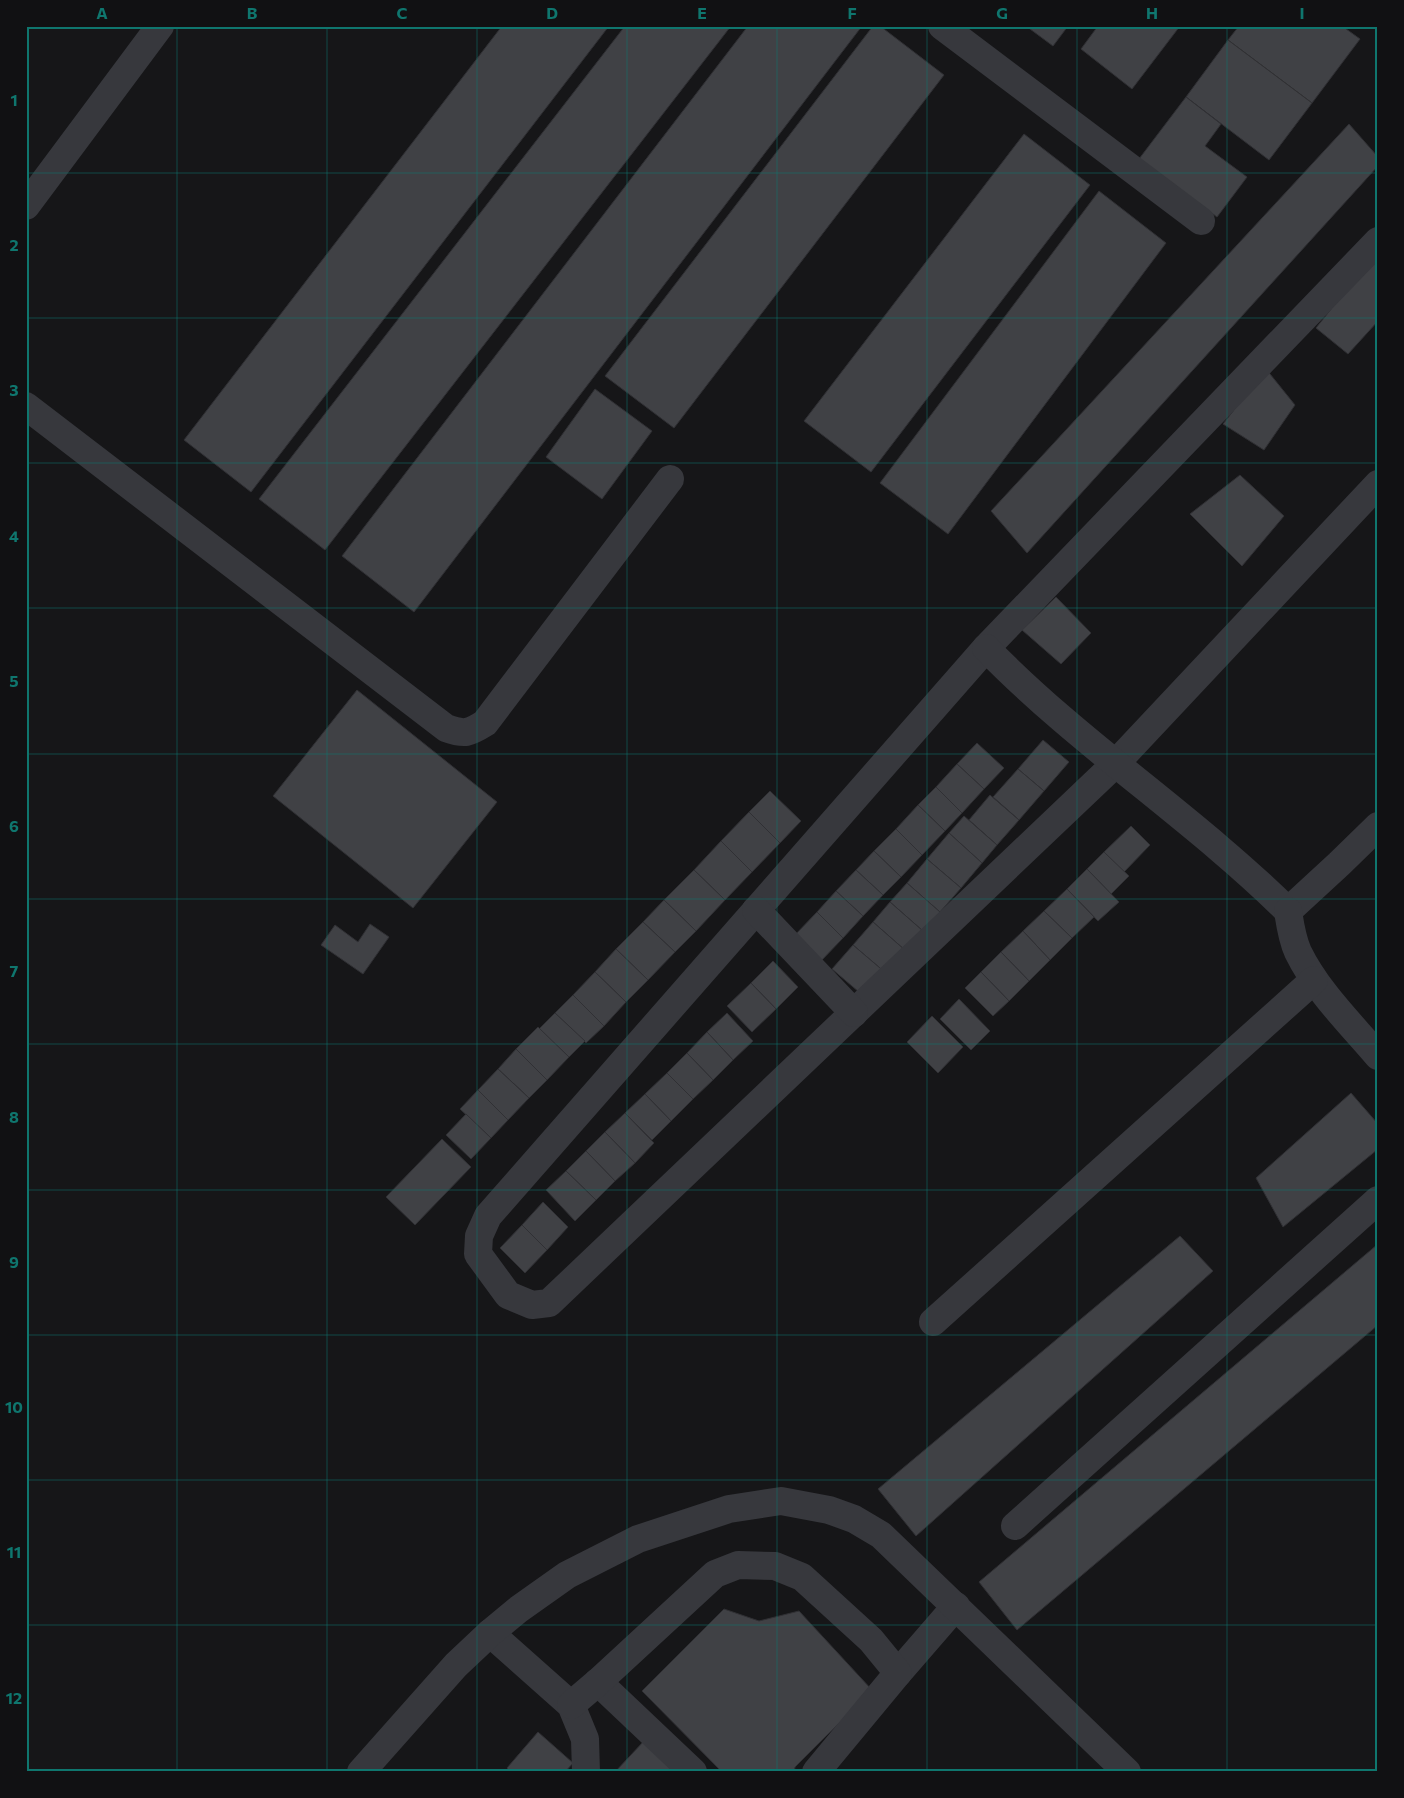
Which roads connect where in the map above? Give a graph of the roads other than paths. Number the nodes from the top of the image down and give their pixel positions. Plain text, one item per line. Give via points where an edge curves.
1 (160, 26) edge
2 (942, 26) edge
3 (26, 206) edge
4 (1201, 221) dead end
5 (1378, 241) edge
6 (26, 406) edge
7 (670, 479) dead end
8 (1378, 484) edge
9 (986, 648) junction
10 (1115, 764) junction
11 (1378, 826) edge
12 (756, 910) junction
13 (1288, 910) junction
14 (1314, 980) junction
15 (854, 1013) junction
16 (1378, 1056) edge
17 (1378, 1200) edge
18 (933, 1322) dead end
19 (1015, 1526) dead end
20 (948, 1616) junction
21 (490, 1633) junction
22 (898, 1673) junction
23 (598, 1682) junction
24 (571, 1705) junction
25 (361, 1772) edge
26 (586, 1772) edge
27 (693, 1772) edge
28 (816, 1772) edge
29 (1127, 1772) edge

1 - 3 street
2 - 4 street
5 - 9 street
6 - 7 street via 446,728 459,733 469,733 486,723
8 - 10 street
9 - 10 street
9 - 12 street
10 - 13 street via 1256,879
10 - 15 street
11 - 13 street
12 - 15 street
12 - 15 street via 488,1216 479,1236 478,1254 508,1295 532,1305 549,1303
13 - 14 street via 1297,950
14 - 16 street
14 - 18 street
17 - 19 street
20 - 21 street via 881,1535 830,1510 781,1502 729,1509 638,1539 567,1575
20 - 22 street
20 - 29 street
21 - 24 street
21 - 25 street via 456,1665
22 - 23 street via 871,1640 802,1577 775,1566 738,1565 715,1574
22 - 28 street
23 - 24 street
23 - 27 street
24 - 26 street via 585,1739

